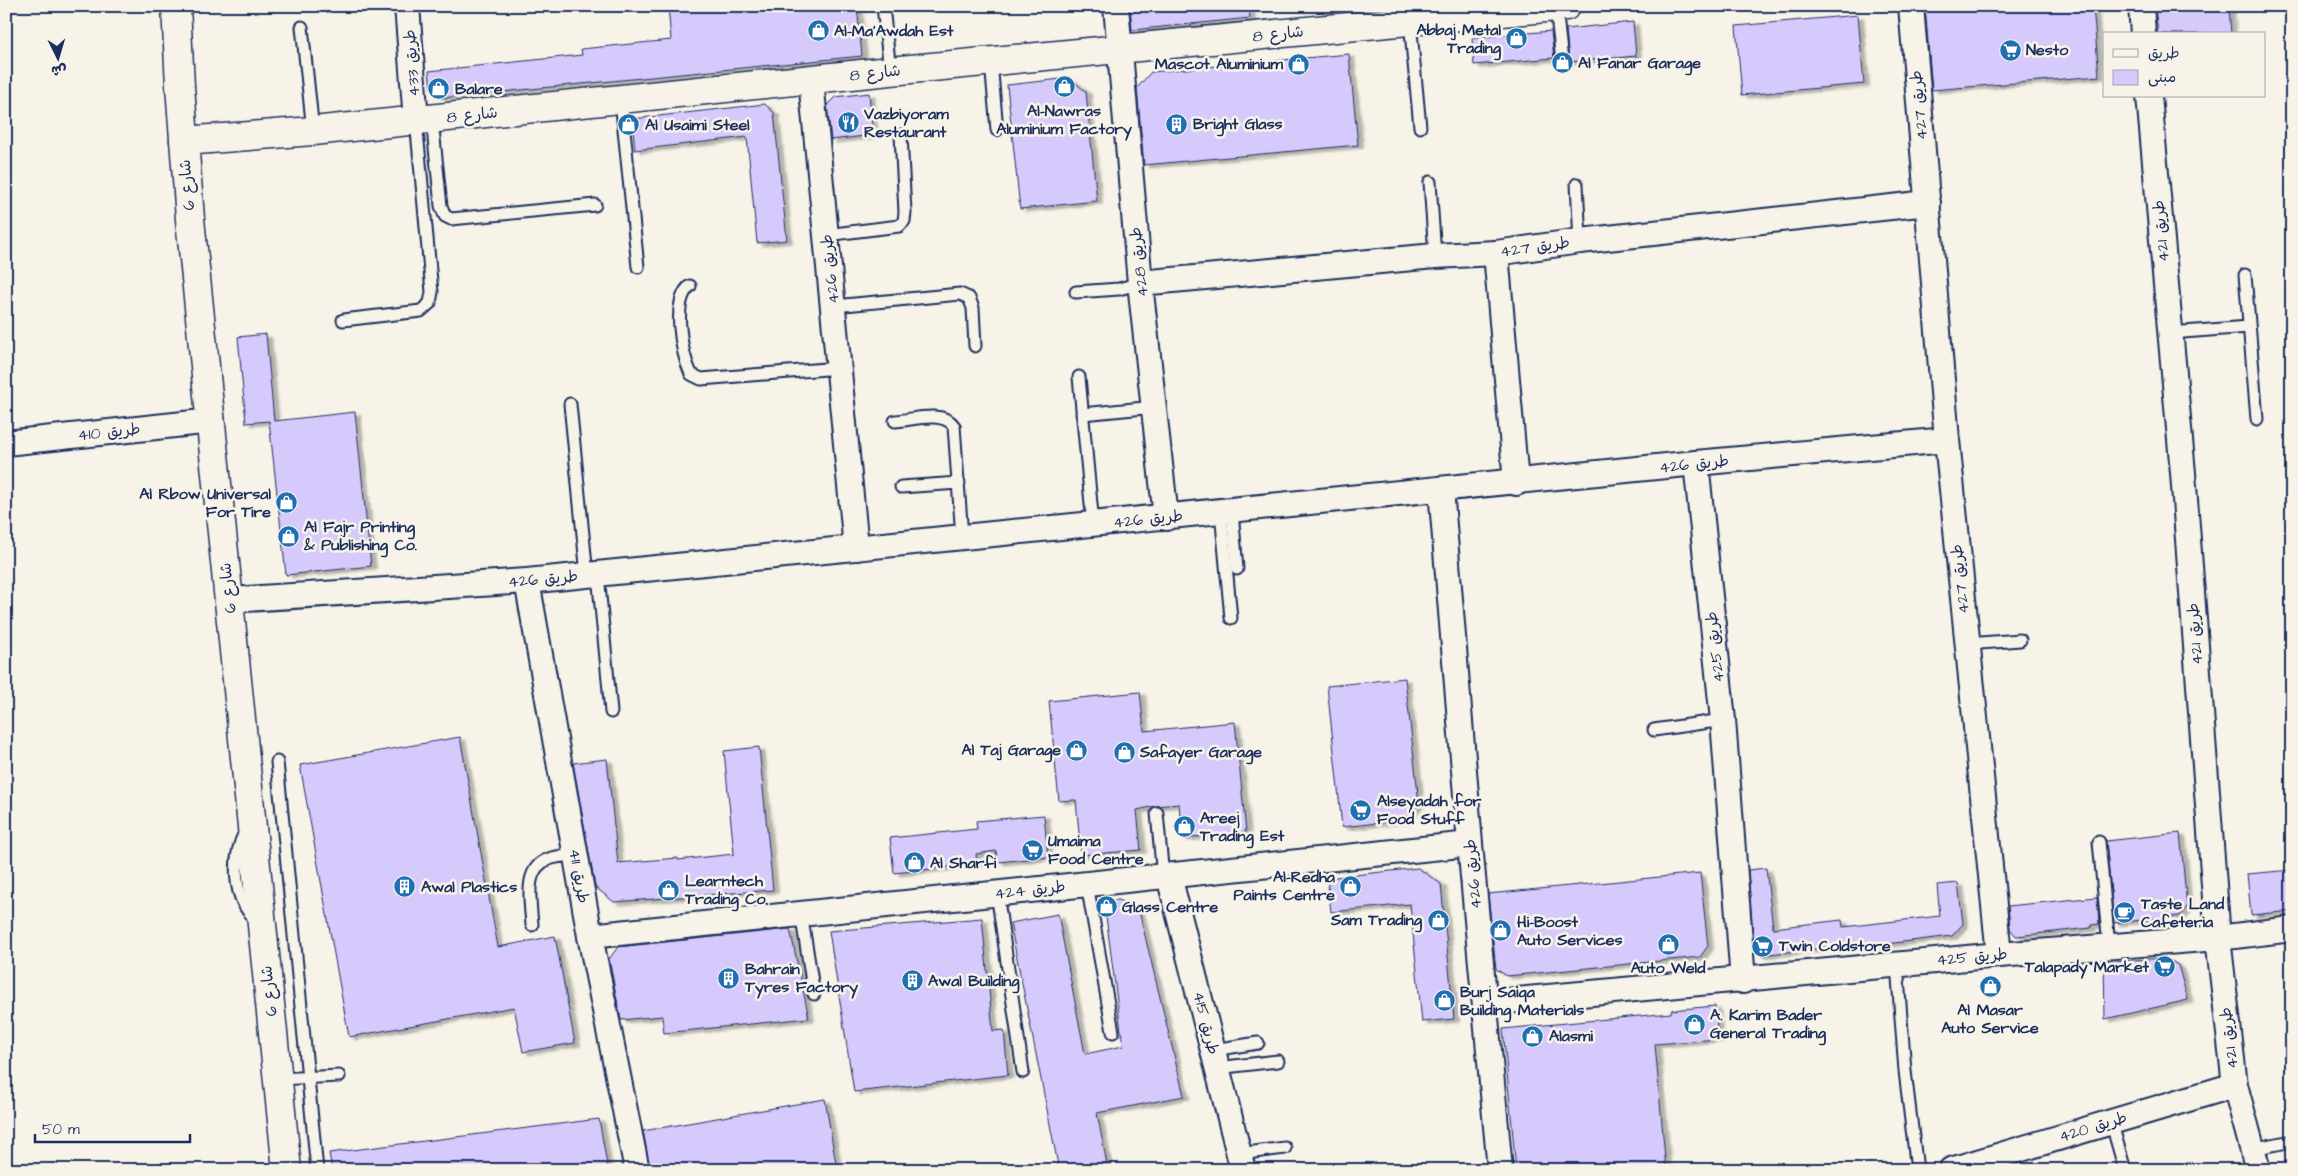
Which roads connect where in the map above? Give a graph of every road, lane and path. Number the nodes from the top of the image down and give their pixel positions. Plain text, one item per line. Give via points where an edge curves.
1 (176, 6) edge
2 (408, 6) edge
3 (884, 6) edge
4 (1116, 6) edge
5 (1911, 6) edge
6 (2141, 6) edge
7 (1561, 7) edge
8 (1450, 12) edge
9 (1410, 21) junction
10 (302, 27) dead end
11 (2143, 32) edge
12 (1119, 49) junction
13 (1562, 61) dead end
14 (990, 62) junction
15 (890, 71) junction
16 (811, 80) junction
17 (2149, 98) edge
18 (621, 100) junction
19 (424, 120) junction
20 (1420, 127) dead end
21 (997, 130) dead end
22 (313, 131) junction
23 (900, 135) dead end
24 (184, 141) junction
25 (1430, 182) dead end
26 (1577, 184) dead end
27 (1928, 203) junction
28 (595, 205) dead end
29 (826, 235) junction
30 (1580, 241) junction
31 (1496, 253) junction
32 (1435, 256) junction
33 (638, 267) dead end
34 (2244, 275) dead end
35 (1140, 283) junction
36 (690, 286) dead end
37 (1076, 292) dead end
38 (834, 306) junction
39 (343, 320) dead end
40 (2249, 327) junction
41 (2170, 334) junction
42 (975, 346) dead end
43 (839, 368) junction
44 (1078, 377) dead end
45 (570, 404) dead end
46 (1155, 407) junction
47 (1082, 414) junction
48 (2258, 419) dead end
49 (212, 421) junction
50 (895, 421) dead end
51 (1947, 440) junction
52 (6, 443) edge
53 (1696, 463) junction
54 (959, 483) junction
55 (1516, 483) junction
56 (901, 487) dead end
57 (1441, 489) junction
58 (1226, 511) junction
59 (1166, 518) junction
60 (1093, 524) junction
61 (962, 537) junction
62 (856, 548) junction
63 (1237, 569) dead end
64 (592, 574) junction
65 (527, 581) junction
66 (230, 600) junction
67 (1231, 618) dead end
68 (2020, 640) dead end
69 (1967, 644) junction
70 (611, 712) dead end
71 (1723, 720) junction
72 (1654, 730) dead end
73 (276, 762) dead end
74 (1157, 813) dead end
75 (2099, 842) dead end
76 (1470, 844) junction
77 (575, 854) junction
78 (1166, 876) junction
79 (1087, 884) junction
80 (997, 893) junction
81 (802, 913) junction
82 (532, 925) dead end
83 (2292, 929) edge
84 (590, 936) junction
85 (2218, 938) junction
86 (2109, 946) junction
87 (1999, 955) junction
88 (1897, 964) junction
89 (1743, 980) junction
90 (814, 994) dead end
91 (1485, 1004) junction
92 (1113, 1032) dead end
93 (1258, 1043) dead end
94 (1215, 1059) junction
95 (1278, 1061) dead end
96 (1022, 1072) dead end
97 (339, 1076) dead end
98 (278, 1079) junction
99 (308, 1079) junction
100 (2235, 1084) junction
101 (2111, 1122) junction
102 (2292, 1141) edge
103 (1284, 1148) dead end
104 (2255, 1159) edge
105 (2010, 1161) edge
106 (1241, 1162) edge
107 (287, 1170) edge
108 (317, 1170) edge
109 (638, 1170) edge
110 (1500, 1170) edge
111 (1917, 1170) edge
112 (1951, 1170) edge
113 (2125, 1170) edge

1 - 24 street, شارع 6
2 - 19 street, طريق 433
3 - 15 lane
4 - 12 street, طريق 428
5 - 27 street, طريق 427
6 - 11 street
7 - 8 street, شارع 8
7 - 13 lane
8 - 9 street, شارع 8
9 - 12 street, شارع 8
9 - 20 lane
10 - 22 lane
12 - 14 street, شارع 8
12 - 35 street, طريق 428
14 - 15 street, شارع 8
14 - 21 lane
15 - 16 street, شارع 8
16 - 18 street, شارع 8
16 - 29 street, طريق 426
17 - 41 street, طريق 421
18 - 19 street, شارع 8
18 - 33 lane
19 - 22 street, شارع 8
19 - 28 lane via 441,206 451,219
19 - 39 lane via 430,303 421,311
22 - 24 street, شارع 8
23 - 29 lane via 904,221 899,226
24 - 49 street, شارع 6
25 - 32 lane
26 - 30 lane
27 - 30 street, طريق 427
27 - 51 street, طريق 427
29 - 38 street, طريق 426
30 - 31 street, طريق 427
31 - 32 street, طريق 427
31 - 55 street
32 - 35 street, طريق 427
34 - 40 lane
35 - 37 lane via 1119,289
35 - 46 street, طريق 428
36 - 43 lane via 682,294 680,306 683,353 691,374 700,378
38 - 42 lane via 960,294 969,298 973,308
38 - 43 street, طريق 426
40 - 41 lane
40 - 48 lane
41 - 85 street, طريق 421
43 - 62 street, طريق 426
44 - 47 lane
45 - 64 lane
46 - 47 lane
46 - 59 street, طريق 428
47 - 60 lane
49 - 52 street, طريق 410
49 - 66 street, شارع 6
50 - 54 lane via 938,417 950,422 955,432
51 - 53 street, طريق 426
51 - 69 street, طريق 427
53 - 55 street, طريق 426
53 - 71 street, طريق 425
54 - 56 lane
54 - 61 lane
55 - 57 street, طريق 426
57 - 58 street, طريق 426
57 - 76 street, طريق 426
58 - 59 street, طريق 426
58 - 63 lane
58 - 67 lane
59 - 60 street, طريق 426
60 - 61 street, طريق 426
61 - 62 street, طريق 426
62 - 64 street, طريق 426
64 - 65 street, طريق 426
64 - 70 lane
65 - 66 street, طريق 426
65 - 77 street, طريق 411
66 - 98 street, شارع 6
68 - 69 lane
69 - 87 street, طريق 427
71 - 72 lane
71 - 89 street, طريق 425
73 - 99 lane
74 - 78 lane
75 - 86 lane
76 - 78 street, طريق 424
76 - 91 street, طريق 426
77 - 82 lane via 550,859 534,870 530,884
77 - 84 street, طريق 411
78 - 79 street, طريق 424
78 - 94 street, طريق 415
79 - 80 street, طريق 424
79 - 92 lane
80 - 81 street, طريق 424
80 - 96 lane
81 - 84 street, طريق 424
81 - 90 lane
83 - 85 street, طريق 425
84 - 109 street, طريق 411
85 - 86 street, طريق 425
85 - 100 street, طريق 421
86 - 87 street, طريق 425
87 - 88 street, طريق 425
88 - 89 street, طريق 425
88 - 111 lane
89 - 91 street, طريق 425
91 - 110 street, طريق 426
93 - 94 lane
94 - 95 lane
94 - 106 street, طريق 415
97 - 99 lane
98 - 99 lane
98 - 107 street, شارع 6
99 - 108 lane
100 - 101 street, طريق 420
100 - 104 street, طريق 421
101 - 105 street, طريق 420
101 - 113 lane
102 - 104 lane
103 - 106 lane
105 - 112 street, طريق 420

